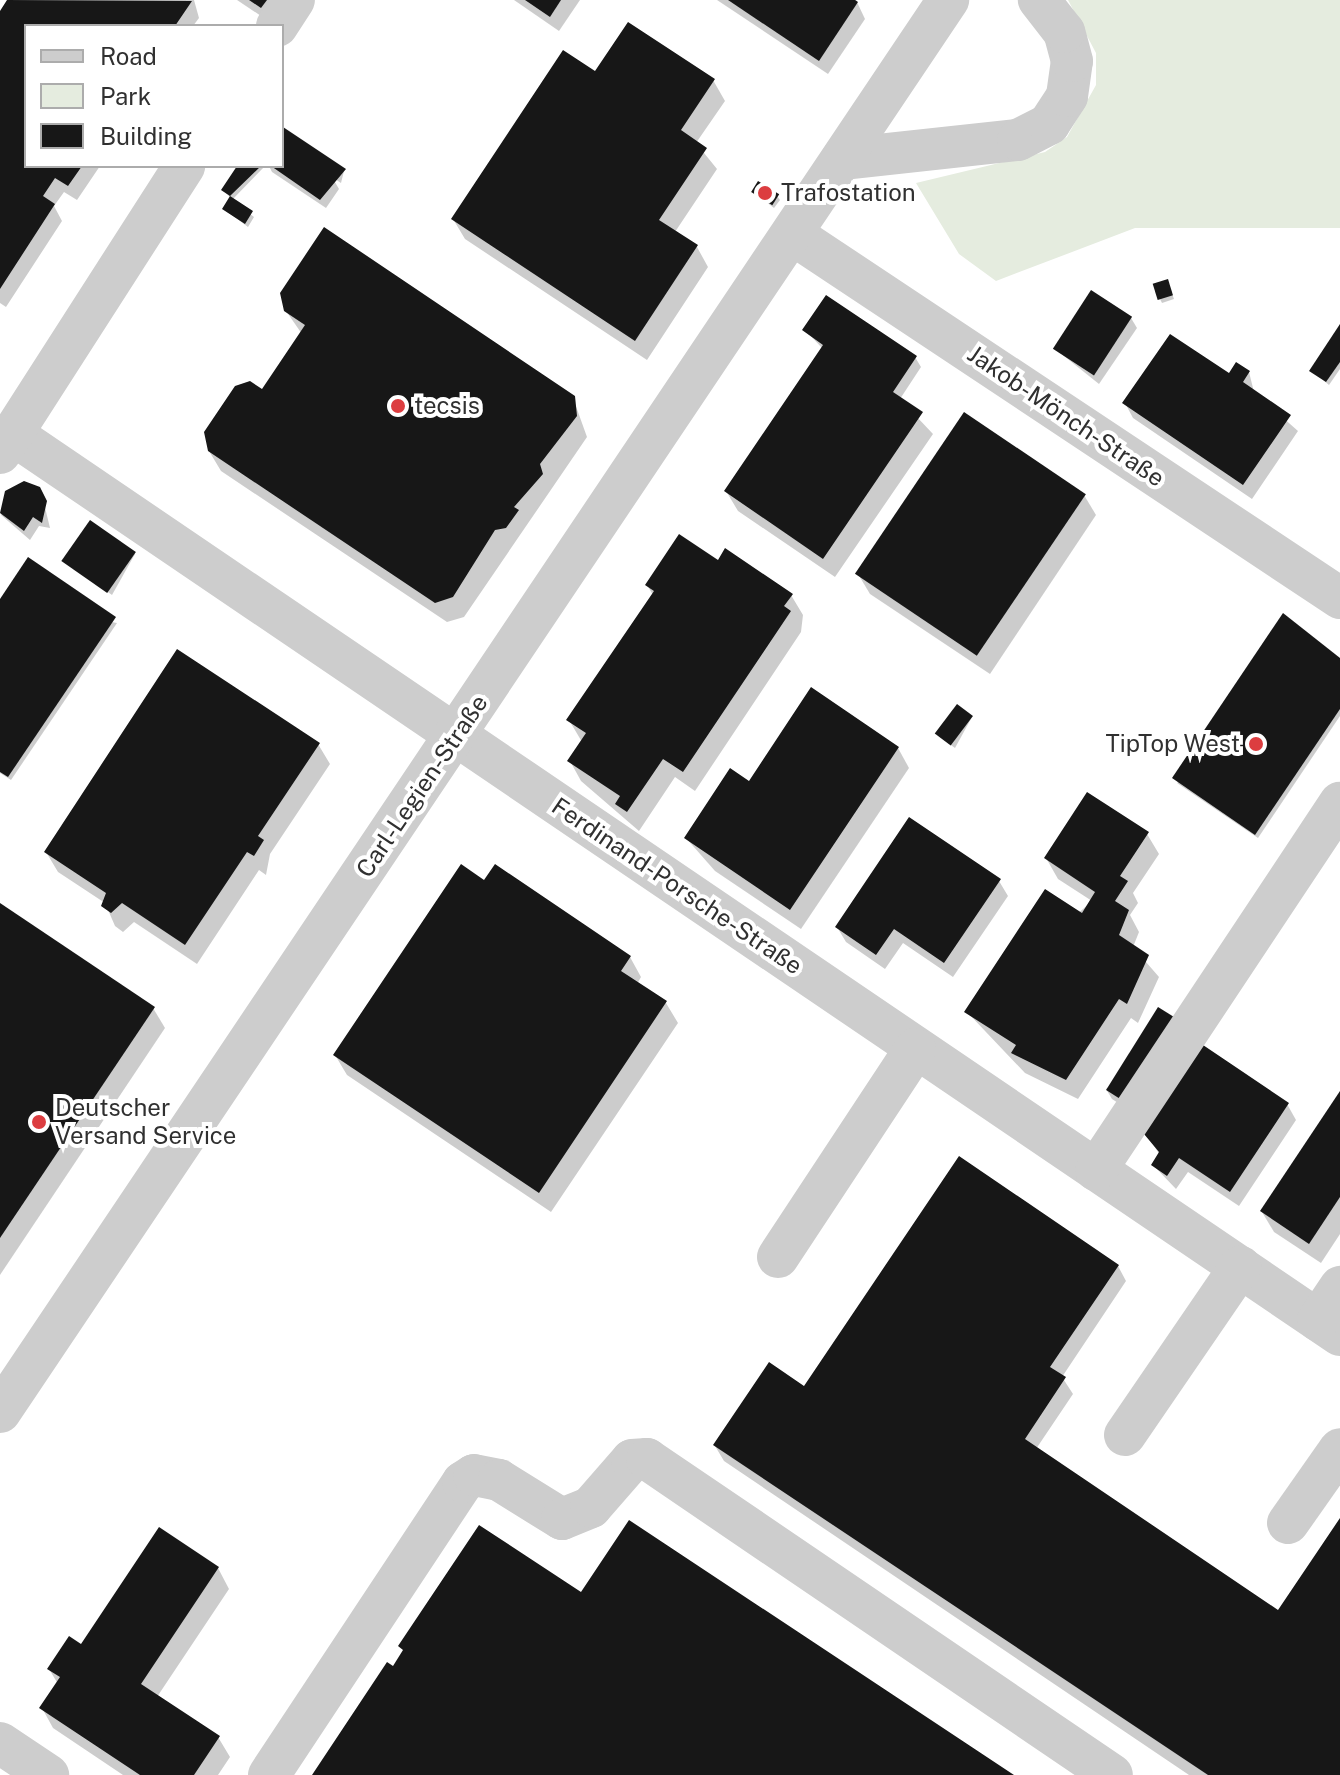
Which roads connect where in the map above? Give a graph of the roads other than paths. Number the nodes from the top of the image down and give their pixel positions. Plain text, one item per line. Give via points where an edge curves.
1 (294, 0) edge
2 (948, 0) edge
3 (1039, 0) edge
4 (278, 24) edge
5 (842, 159) junction
6 (183, 168) edge
7 (792, 234) junction
8 (8, 444) edge
9 (1340, 598) edge
10 (456, 735) junction
11 (1340, 803) edge
12 (915, 1049) junction
13 (1096, 1170) junction
14 (778, 1257) dead end
15 (1240, 1267) junction
16 (1333, 1314) edge
17 (0, 1412) edge
18 (1125, 1435) dead end
19 (1340, 1449) edge
20 (1288, 1523) dead end
21 (0, 1743) edge
22 (48, 1775) edge
23 (269, 1775) edge
24 (1112, 1775) edge

1 - 4 street
2 - 5 street, Carl-Legien-Straße
3 - 5 street via 1064,32 1072,61 1067,96 1049,124 1018,140
5 - 7 street, Carl-Legien-Straße
6 - 8 street via 38,385
7 - 9 street, Jakob-Mönch-Straße
7 - 10 street, Carl-Legien-Straße
8 - 10 street, Ferdinand-Porsche-Straße
10 - 12 street, Ferdinand-Porsche-Straße
10 - 17 street, Carl-Legien-Straße
11 - 13 street
12 - 13 street, Ferdinand-Porsche-Straße
12 - 14 street
13 - 15 street, Ferdinand-Porsche-Straße
15 - 16 street, Ferdinand-Porsche-Straße
15 - 18 street
19 - 20 street
21 - 22 street
23 - 24 street via 463,1482 474,1475 499,1480 562,1519 579,1517 618,1470 647,1459

